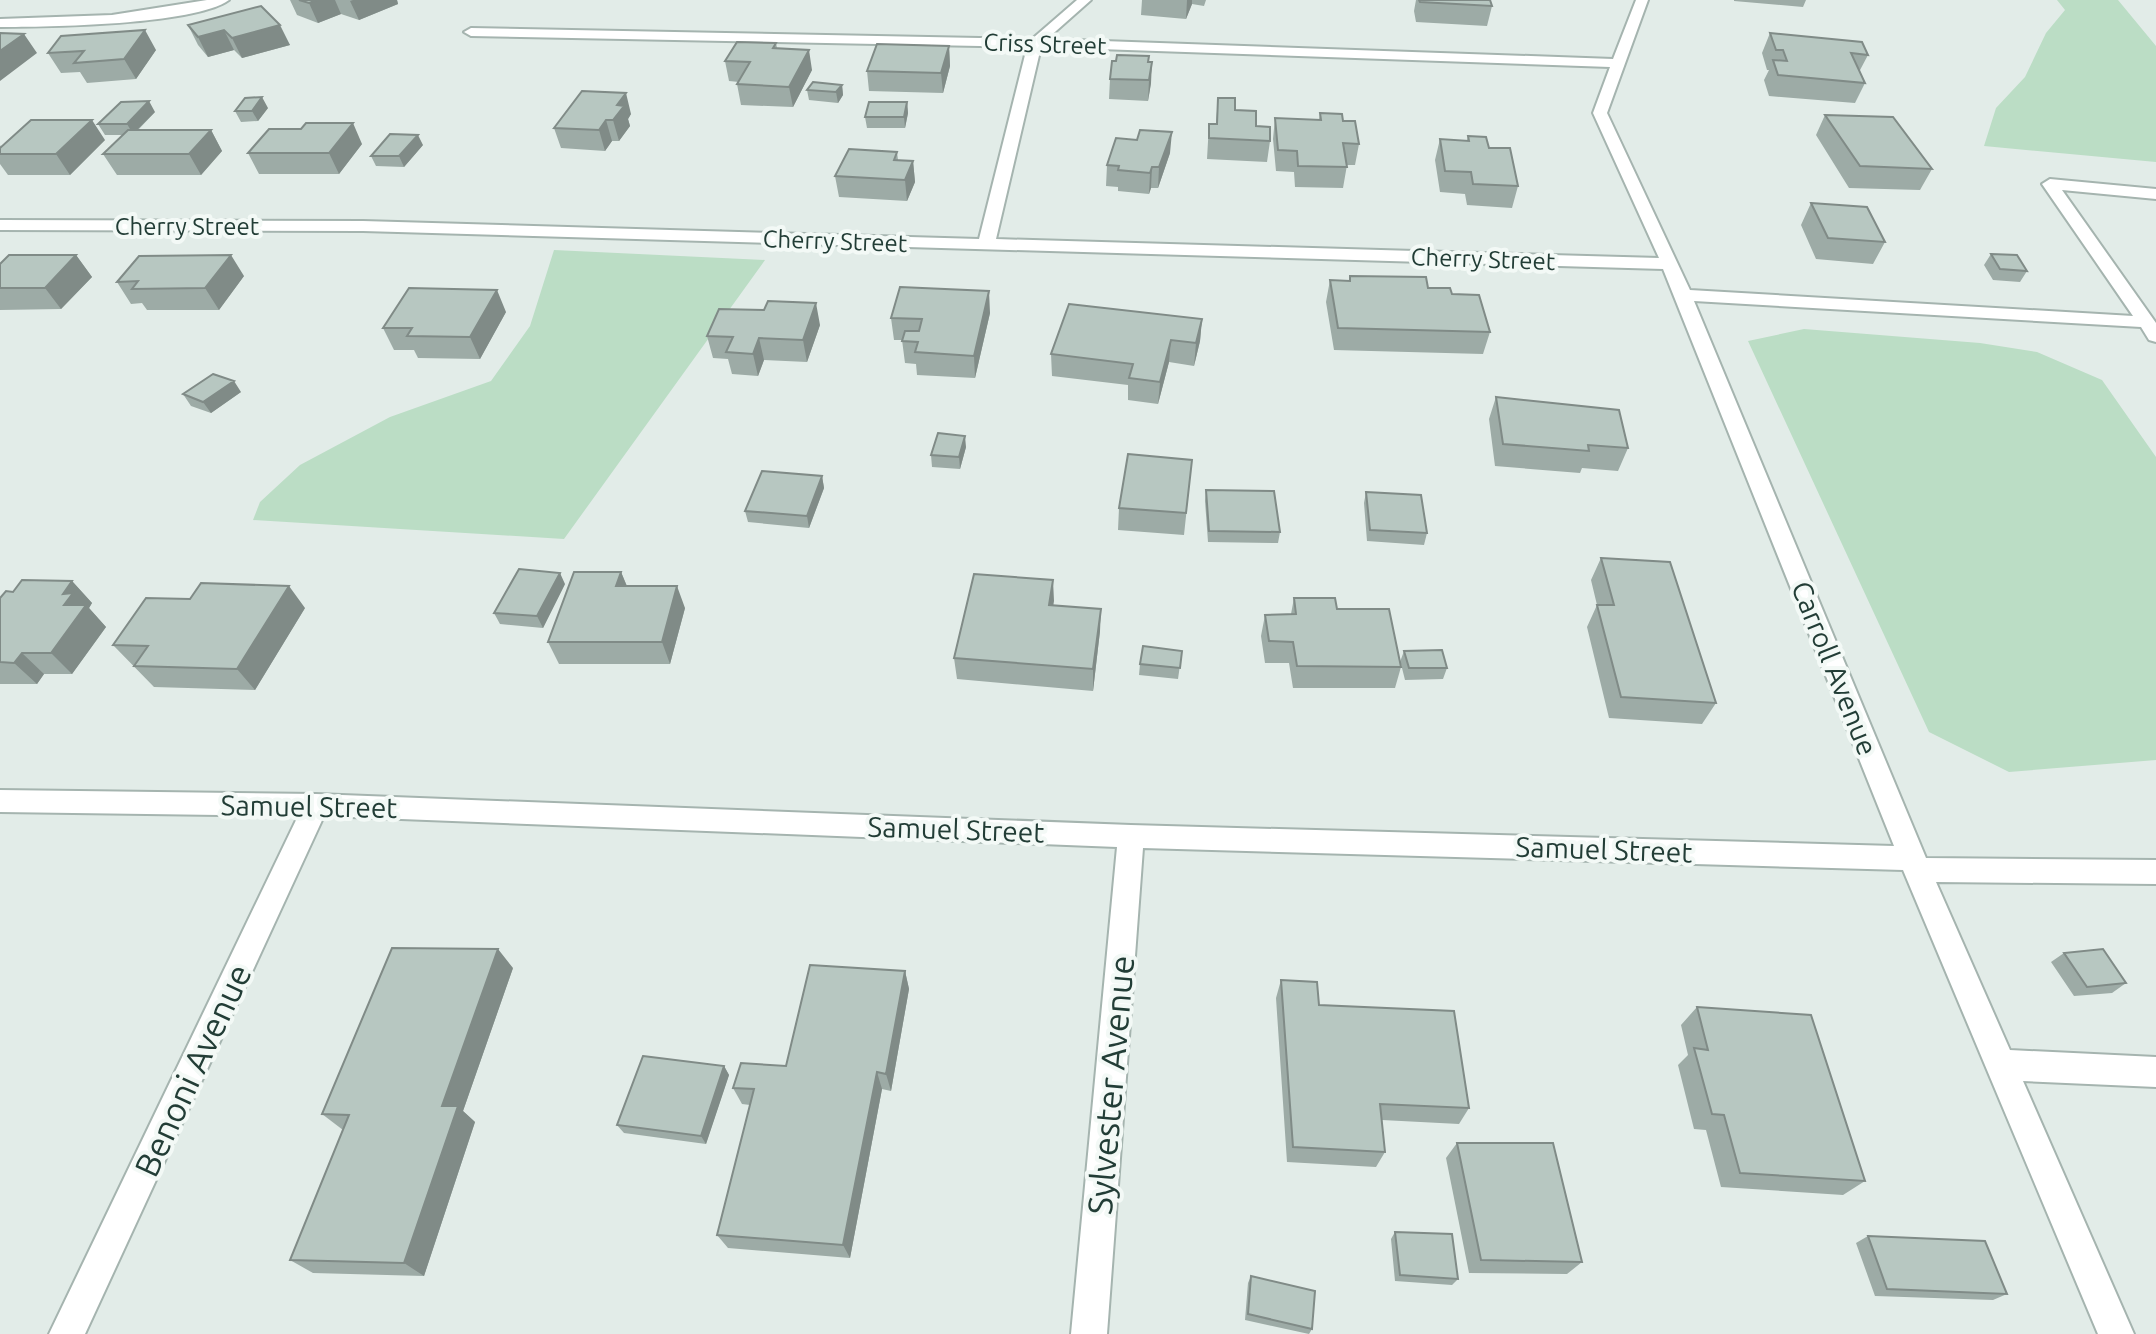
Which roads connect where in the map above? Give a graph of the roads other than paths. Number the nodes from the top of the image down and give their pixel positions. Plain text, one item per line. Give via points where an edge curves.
1 (223, 0) edge
2 (1085, 0) edge
3 (1642, 0) edge
4 (0, 23) edge
5 (471, 32) dead end
6 (1035, 43) junction
7 (1620, 63) junction
8 (2153, 197) edge
9 (0, 225) edge
10 (986, 246) junction
11 (1670, 264) junction
12 (1682, 295) junction
13 (2148, 320) edge
14 (0, 801) edge
15 (316, 805) junction
16 (1131, 836) junction
17 (1915, 864) junction
18 (2156, 872) edge
19 (2001, 1065) junction
20 (2156, 1072) edge
21 (67, 1334) edge
22 (1089, 1334) edge
23 (2116, 1334) edge

1 - 4 street via 72,23
2 - 6 street
3 - 7 street, Carroll Avenue
5 - 6 street, Criss Street
6 - 7 street, Criss Street
6 - 10 street
7 - 11 street, Carroll Avenue via 1600,113
8 - 13 street via 2050,184
9 - 10 street, Cherry Street via 363,226
10 - 11 street, Cherry Street
11 - 12 street, Carroll Avenue
12 - 13 street
12 - 17 street, Carroll Avenue
14 - 15 street, Samuel Street
15 - 16 street, Samuel Street
15 - 21 street, Benoni Avenue
16 - 17 street, Samuel Street
16 - 22 street, Sylvester Avenue
17 - 18 street, Samuel Street
17 - 19 street, Carroll Avenue
19 - 20 street
19 - 23 street, Carroll Avenue

